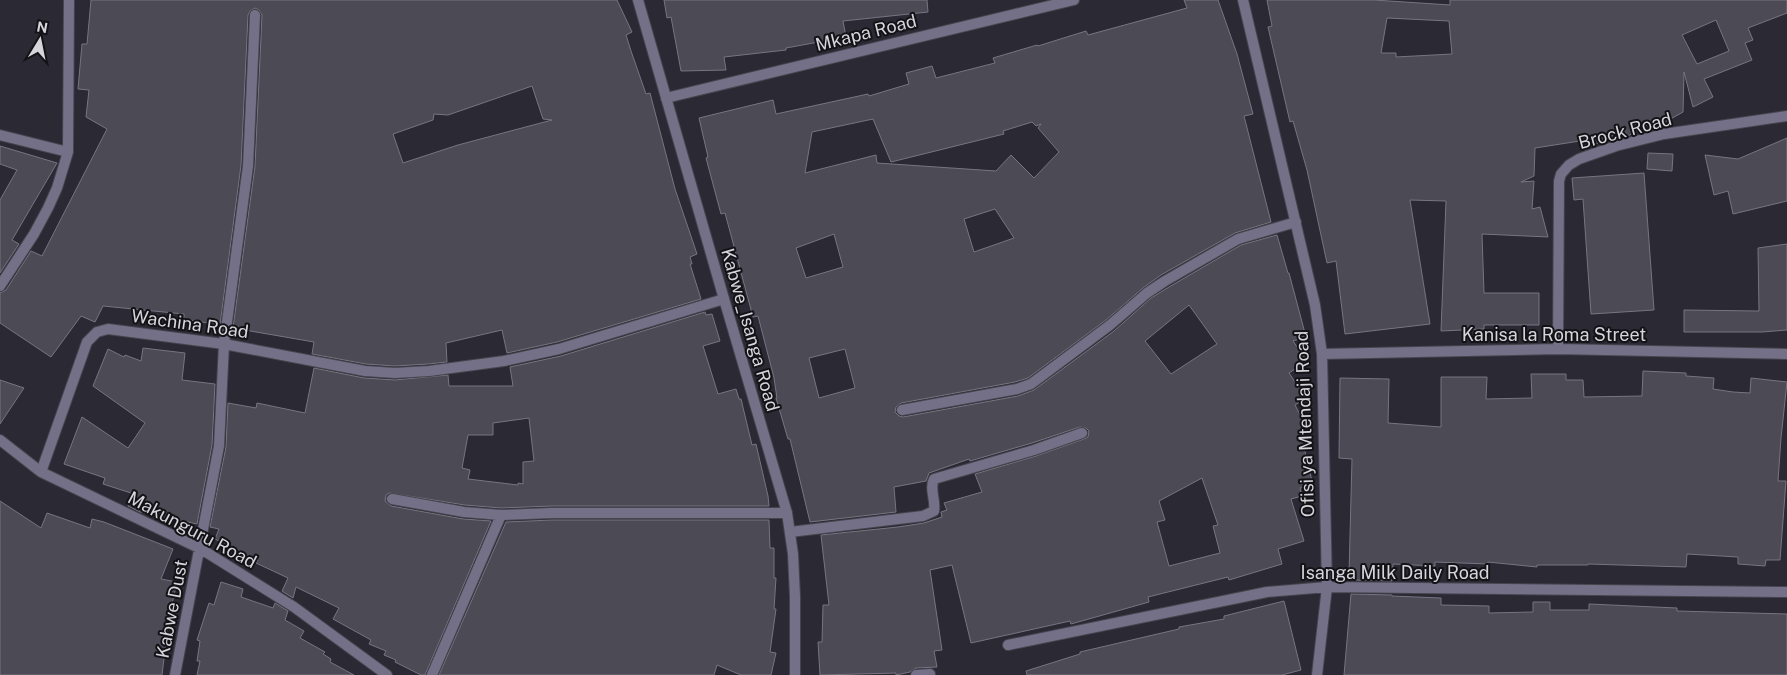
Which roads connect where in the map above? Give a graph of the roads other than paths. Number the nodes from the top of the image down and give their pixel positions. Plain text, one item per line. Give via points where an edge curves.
1 (69, 0) edge
2 (638, 0) edge
3 (1074, 0) edge
4 (1243, 0) edge
5 (255, 15) dead end
6 (666, 98) junction
7 (1787, 116) edge
8 (0, 134) edge
9 (68, 152) junction
10 (1296, 222) junction
11 (0, 286) edge
12 (724, 299) junction
13 (224, 344) junction
14 (1558, 349) junction
15 (1322, 354) junction
16 (1787, 354) edge
17 (902, 410) dead end
18 (1082, 433) dead end
19 (0, 440) edge
20 (41, 472) junction
21 (392, 499) dead end
22 (787, 513) junction
23 (501, 515) junction
24 (790, 532) junction
25 (201, 549) junction
26 (1327, 587) junction
27 (1787, 592) edge
28 (1008, 645) dead end
29 (930, 674) dead end
30 (175, 675) edge
31 (387, 675) edge
32 (432, 675) edge
33 (795, 675) edge
34 (916, 675) edge
35 (1317, 675) edge

1 - 9 street
2 - 6 street, Kabwe_Isanga Road
3 - 6 street, Mkapa Road
4 - 10 street, Ofisi ya Mtendaji Road
5 - 13 street, Kabwe Dust via 248,166
6 - 12 street, Kabwe_Isanga Road
7 - 14 street, Brock Road via 1664,134 1616,146 1579,159 1561,174
8 - 9 street
9 - 11 street via 48,208
10 - 15 street, Ofisi ya Mtendaji Road via 1315,305
10 - 17 street via 1238,239 1165,281 1031,384
12 - 13 street, Wachina Road via 559,349 429,372 365,371
12 - 22 street, Kabwe_Isanga Road
13 - 20 street, Wachina Road via 108,329 97,332 87,342
13 - 25 street, Kabwe Dust via 219,446
14 - 15 street, Kanisa la Roma Street
14 - 16 street, Kanisa la Roma Street
15 - 26 street, Ofisi ya Mtendaji Road
18 - 24 street via 934,479 931,485 934,510 923,516
19 - 20 street, Makunguru Road
20 - 25 street, Makunguru Road
21 - 23 street
22 - 23 street
22 - 24 street, Kabwe_Isanga Road
23 - 32 street
24 - 33 street, Kabwe_Isanga Road via 795,597
25 - 30 street, Kabwe Dust
25 - 31 street, Makunguru Road via 294,607
26 - 27 street, Isanga Milk Daily Road
26 - 28 street, Isanga Milk Daily Road via 1267,592
26 - 35 street, Ofisi ya Mtendaji Road
29 - 34 street

